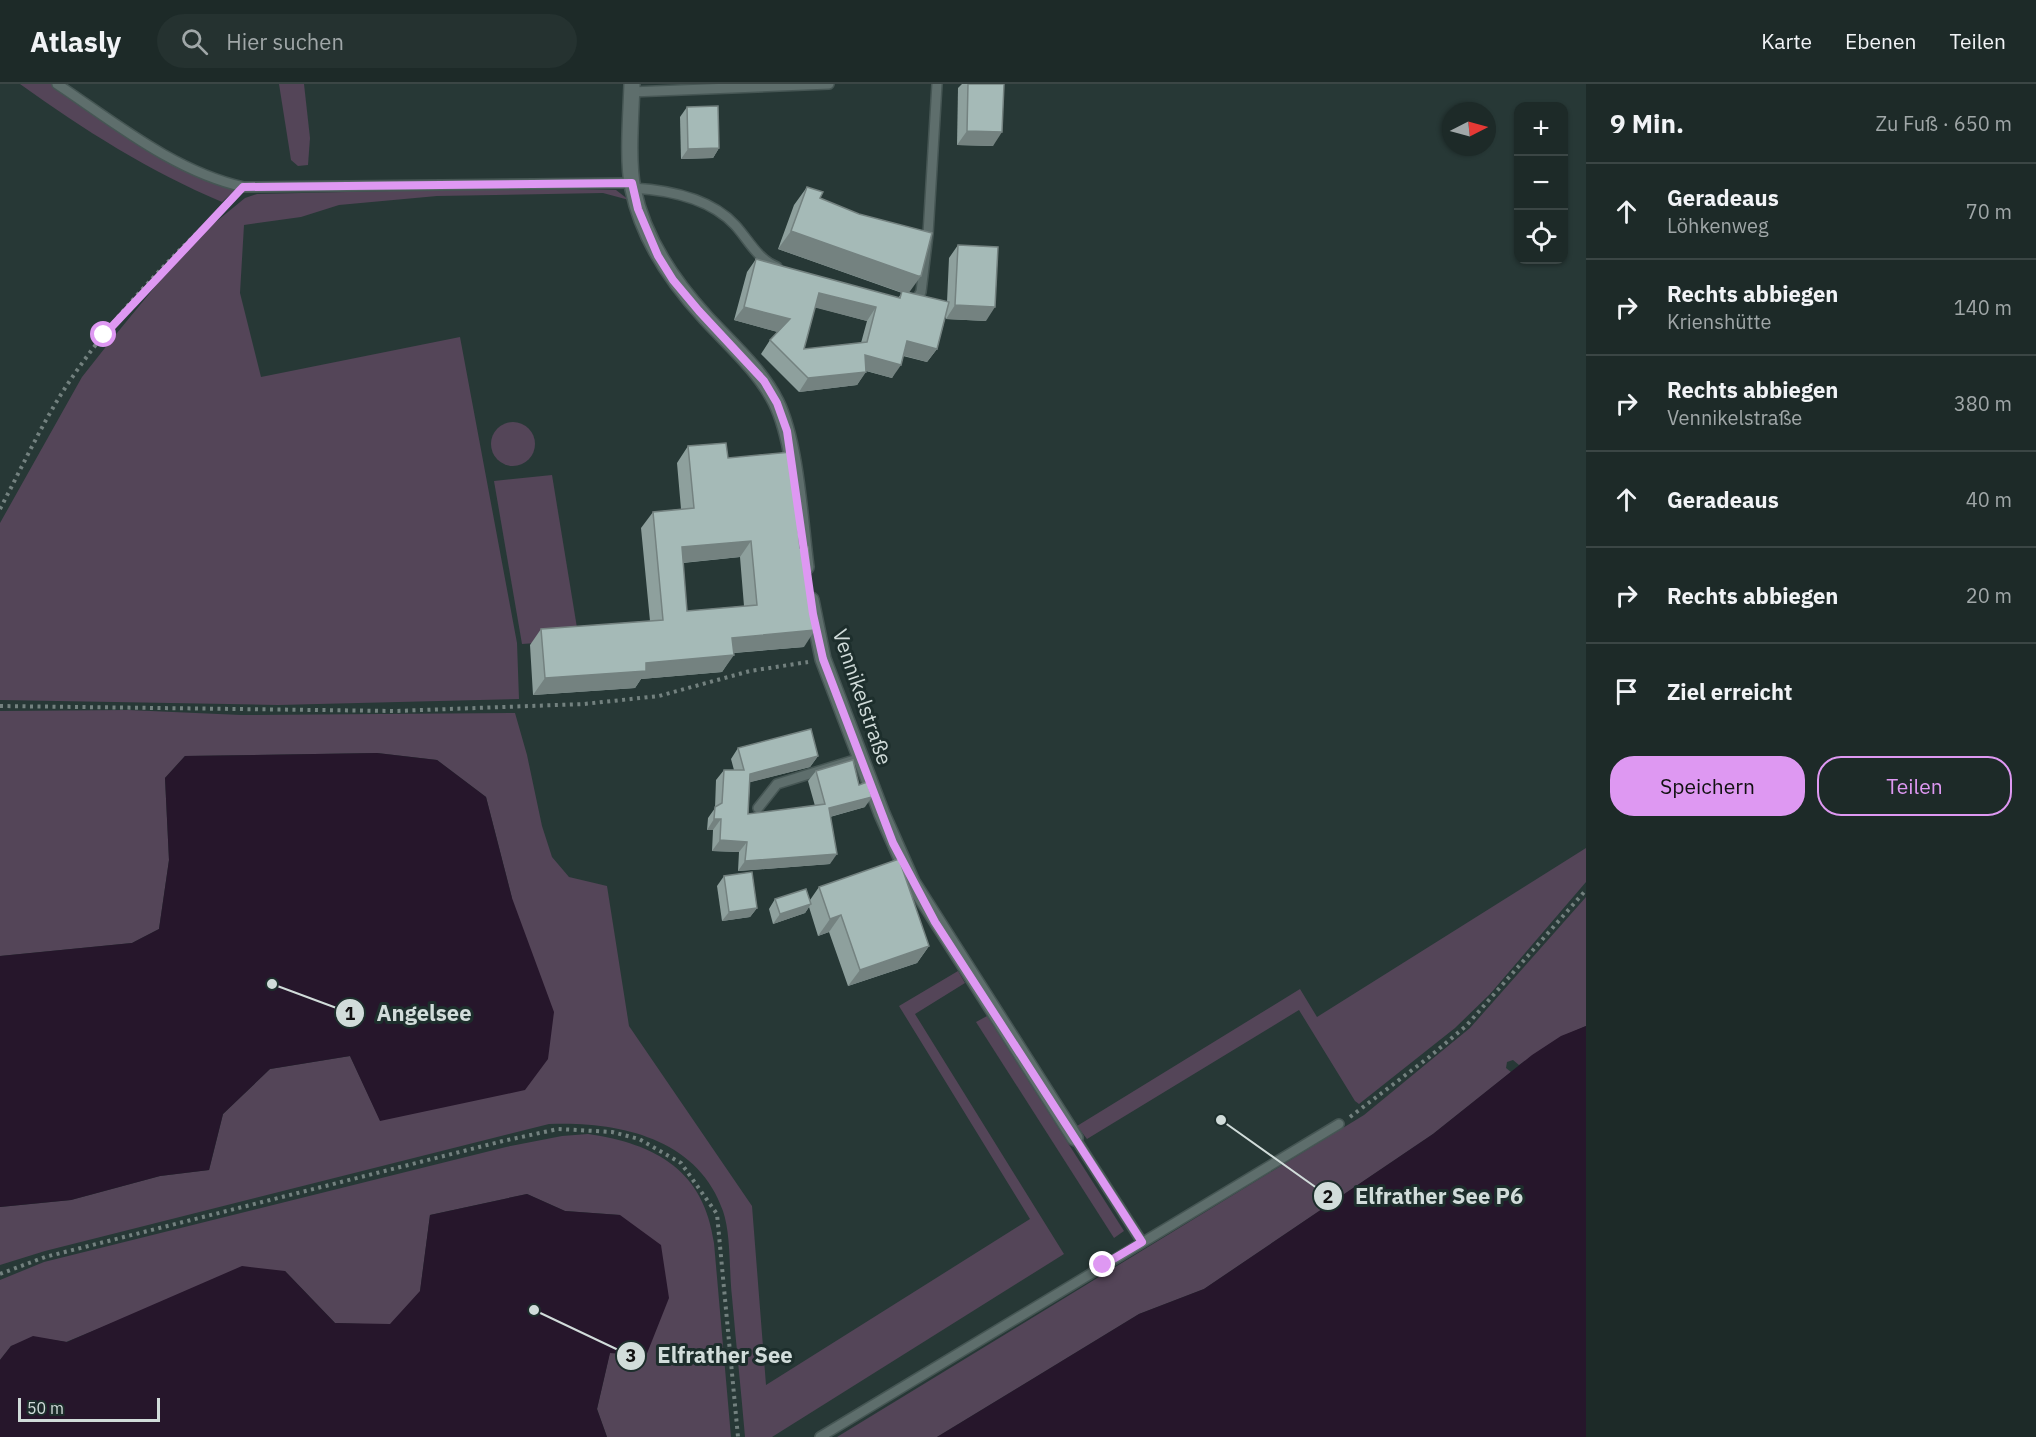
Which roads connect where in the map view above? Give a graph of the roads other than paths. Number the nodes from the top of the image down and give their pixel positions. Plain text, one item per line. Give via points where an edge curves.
1 (57, 84) edge
2 (829, 84) edge
3 (937, 84) edge
4 (632, 88) edge
5 (632, 186) junction
6 (783, 269) edge
7 (894, 298) edge
8 (861, 758) junction
9 (758, 808) dead end
10 (1339, 1124) road end
11 (1075, 1138) joint
12 (1142, 1242) junction
13 (820, 1437) edge

1 - 5 lane via 182,163 217,180 243,187
2 - 4 lane
3 - 7 lane via 921,292 915,300
4 - 5 street, Vennikelstraße
5 - 6 lane via 704,203 734,224 765,260
5 - 8 street, Vennikelstraße via 647,234 673,280 764,381 777,403 787,431 823,659
8 - 9 lane via 777,784
8 - 11 street, Vennikelstraße via 912,882
10 - 12 lane
11 - 12 lane
12 - 13 lane

